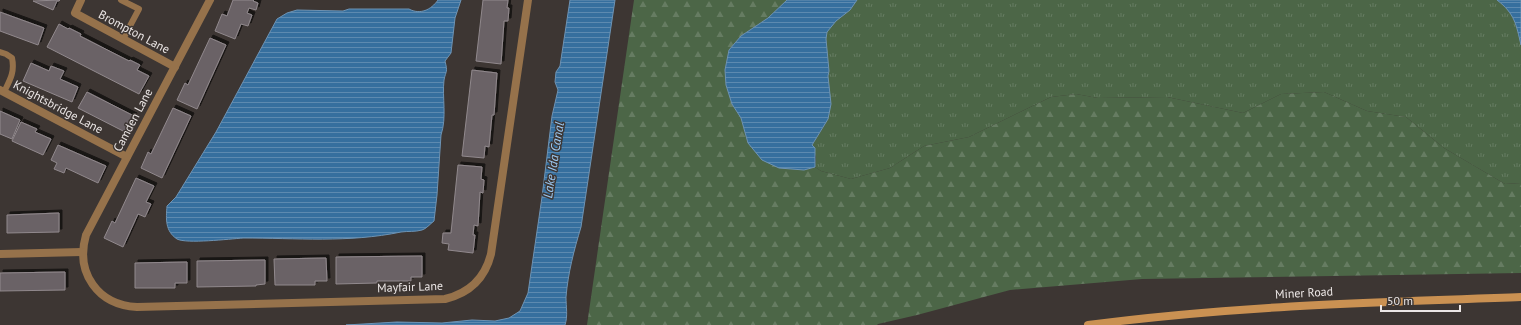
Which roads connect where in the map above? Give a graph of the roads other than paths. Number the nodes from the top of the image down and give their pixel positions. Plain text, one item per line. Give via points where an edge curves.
1 (81, 0) edge
2 (121, 0) edge
3 (210, 0) edge
4 (528, 0) edge
5 (124, 39) junction
6 (0, 52) edge
7 (175, 67) junction
8 (2, 91) edge
9 (127, 157) junction
10 (82, 252) junction
11 (0, 254) edge
12 (1521, 297) edge
13 (1088, 325) edge

1 - 5 street, Brompton Lane via 75,13
2 - 5 lane via 139,9
3 - 7 street, Camden Lane
4 - 10 street, Mayfair Lane via 491,254 486,270 476,284 462,294 445,299 129,307 105,297 93,285 86,273
5 - 7 street, Brompton Lane
6 - 8 lane via 12,58 14,66 13,74
7 - 9 street, Camden Lane
8 - 9 street, Knightsbridge Lane
9 - 10 street, Camden Lane via 86,236
10 - 11 street
12 - 13 street, Miner Road via 1284,306

